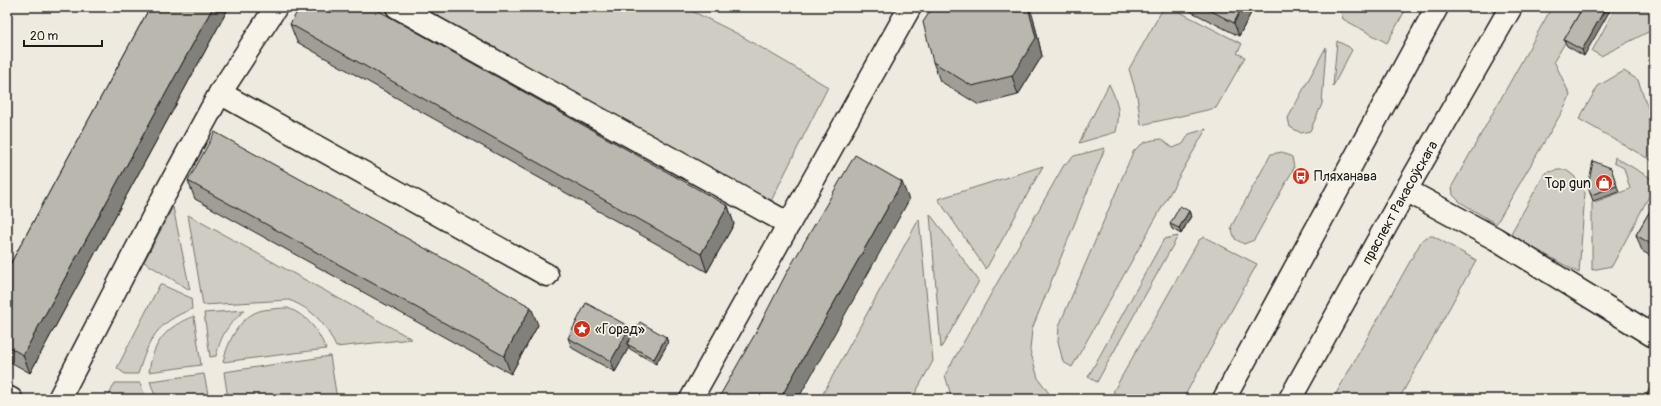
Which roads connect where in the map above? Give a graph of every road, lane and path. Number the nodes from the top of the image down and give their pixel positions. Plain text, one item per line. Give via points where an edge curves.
1 (276, 7) edge
2 (397, 7) edge
3 (910, 7) edge
4 (1437, 7) edge
5 (1511, 7) edge
6 (220, 93) junction
7 (1406, 190) junction
8 (789, 224) junction
9 (547, 275) dead end
10 (1654, 332) edge
11 (7, 397) edge
12 (11, 399) edge
13 (59, 399) edge
14 (691, 399) edge
15 (1224, 399) edge
16 (1290, 399) edge

1 - 6 main road
2 - 8 main road
3 - 8 main road
4 - 15 main road
5 - 7 main road, праспект Ракасоўскага
6 - 9 main road
6 - 13 main road
7 - 10 main road via 1496,239 1652,335
7 - 16 main road, праспект Ракасоўскага
8 - 14 main road
11 - 12 main road

